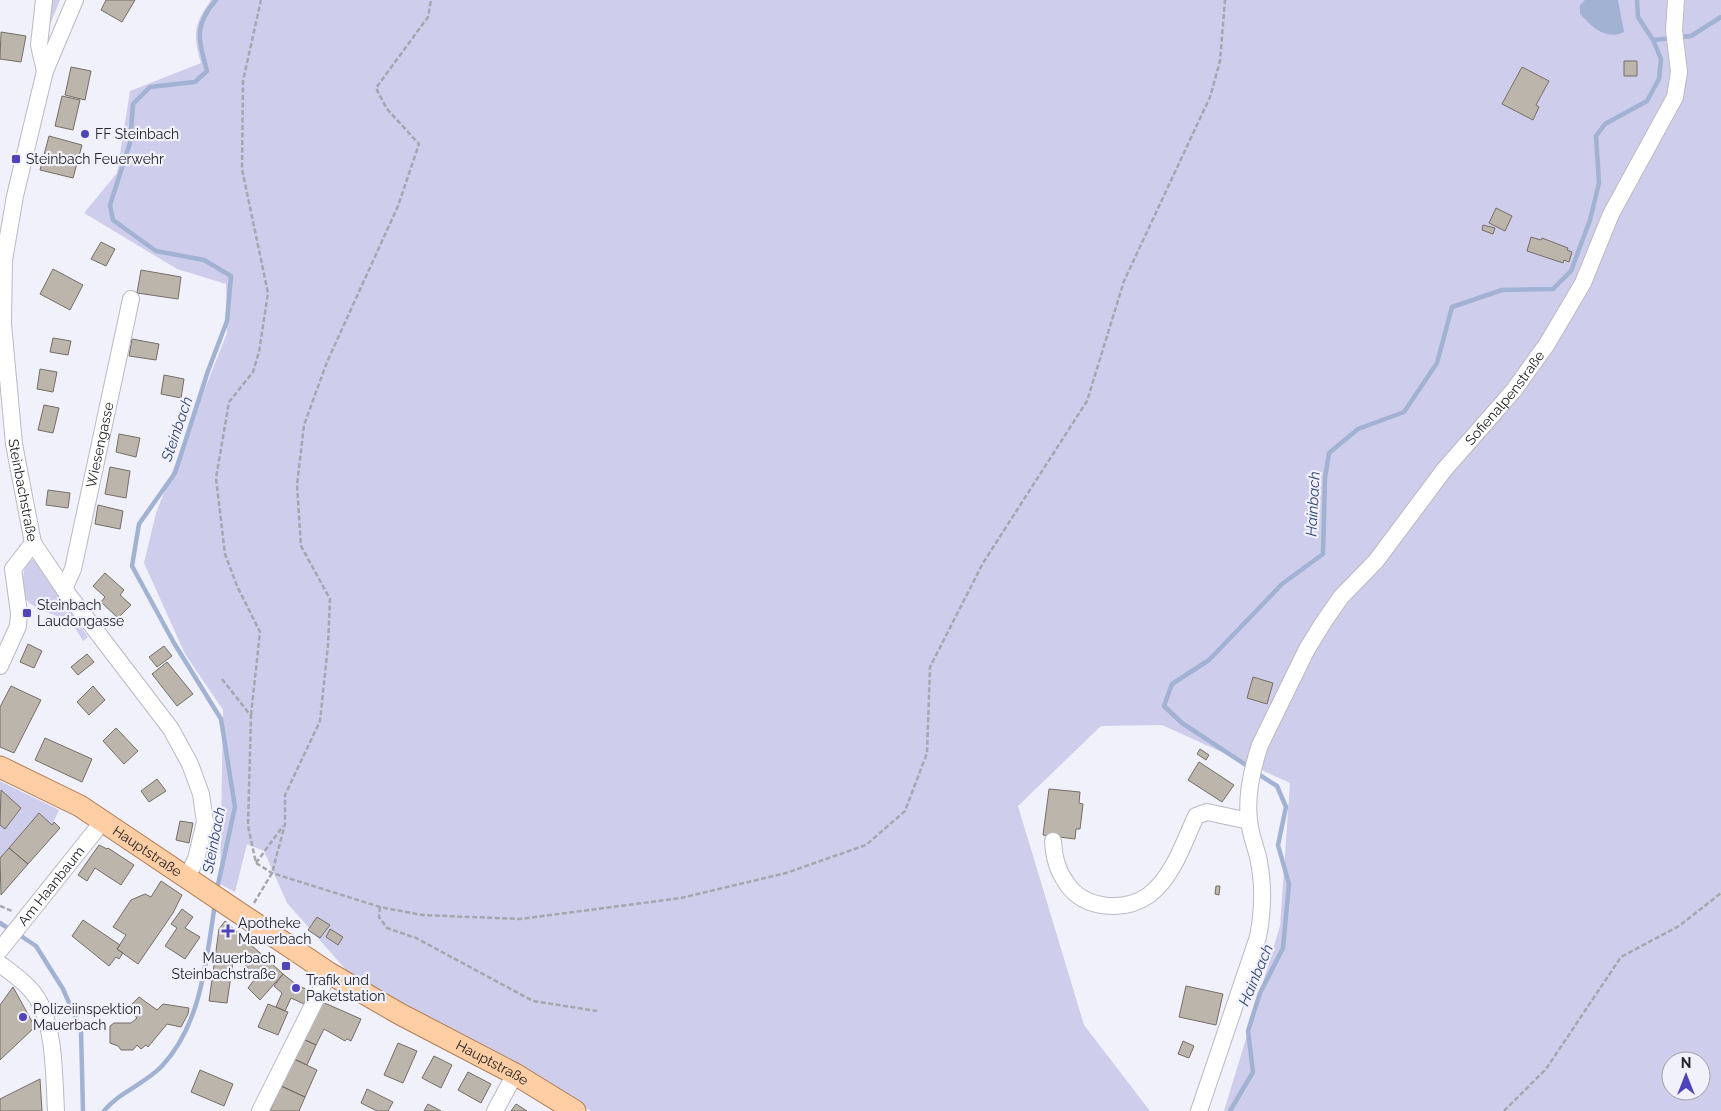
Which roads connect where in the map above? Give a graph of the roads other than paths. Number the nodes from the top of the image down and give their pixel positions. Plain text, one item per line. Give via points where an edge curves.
1 (44, 0) edge
2 (75, 0) edge
3 (1676, 0) edge
4 (45, 72) junction
5 (131, 299) dead end
6 (7, 443) edge
7 (33, 543) junction
8 (6, 568) edge
9 (64, 589) junction
10 (0, 666) edge
11 (0, 767) edge
12 (103, 821) junction
13 (1249, 821) junction
14 (1052, 841) dead end
15 (187, 877) junction
16 (2, 948) edge
17 (0, 964) edge
18 (329, 973) junction
19 (515, 1074) junction
20 (56, 1111) edge
21 (260, 1111) edge
22 (495, 1111) edge
23 (575, 1111) edge
24 (1199, 1111) edge

1 - 4 street via 39,45
2 - 4 street, Steinbachstraße
3 - 13 street, Sofienalpenstraße via 1674,30 1678,84 1670,108 1619,197 1579,291 1514,390 1444,470 1376,560 1342,598 1307,649 1273,715 1255,761 1249,791
4 - 6 street, Steinbachstraße via 15,196 4,260
5 - 9 street, Wiesengasse via 72,569
6 - 7 street, Steinbachstraße
7 - 8 street
7 - 9 street, Steinbachstraße
8 - 10 street via 19,613 18,626
9 - 15 street, Steinbachstraße via 172,729 190,764 200,794 204,822 196,859
11 - 12 main road, Hauptstraße via 56,792
12 - 15 main road, Hauptstraße
12 - 16 street, Am Haanbaum via 18,917
13 - 14 street via 1207,812 1196,816 1161,883 1150,894 1121,907 1096,903 1075,893 1058,867
13 - 24 street via 1261,873 1262,917
15 - 18 main road, Hauptstraße
17 - 20 street via 23,982 45,1014
18 - 19 main road, Hauptstraße
18 - 21 street
19 - 22 street
19 - 23 main road, Hauptstraße

